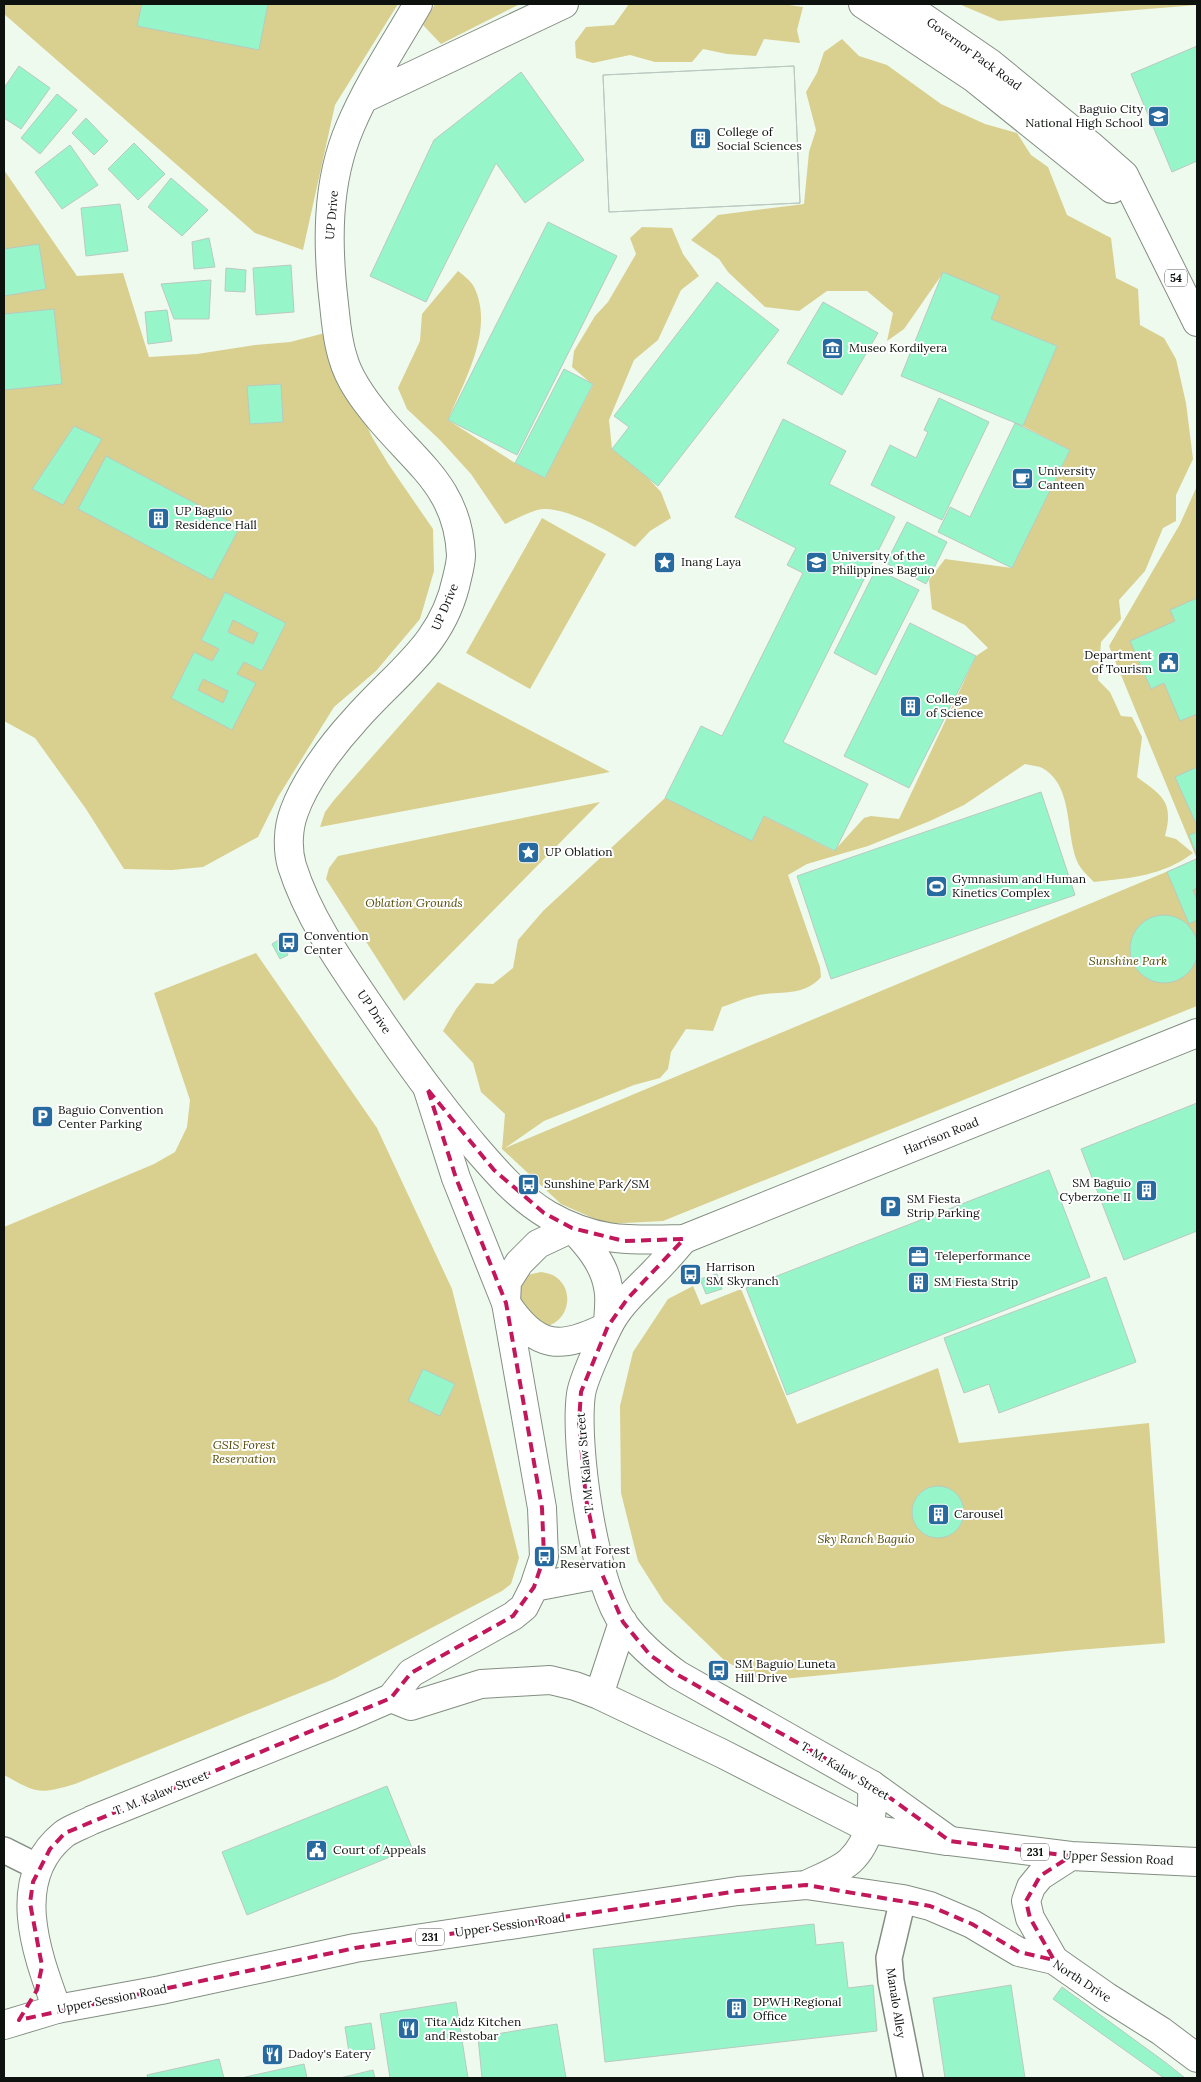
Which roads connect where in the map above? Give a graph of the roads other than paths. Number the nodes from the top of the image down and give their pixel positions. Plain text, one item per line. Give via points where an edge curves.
1 (418, 4) edge
2 (564, 4) edge
3 (863, 4) edge
4 (904, 4) edge
5 (365, 98) junction
6 (1154, 233) junction
7 (1197, 322) edge
8 (1197, 1033) edge
9 (428, 1090) junction
10 (572, 1228) junction
11 (684, 1238) junction
12 (506, 1303) junction
13 (608, 1326) junction
14 (602, 1574) junction
15 (534, 1587) junction
16 (623, 1622) junction
17 (599, 1695) junction
18 (391, 1698) junction
19 (872, 1785) junction
20 (870, 1829) junction
21 (950, 1841) junction
22 (4, 1850) edge
23 (1071, 1856) junction
24 (1197, 1862) edge
25 (38, 1867) junction
26 (806, 1885) junction
27 (903, 1899) junction
28 (1054, 1960) junction
29 (42, 1966) junction
30 (57, 2009) junction
31 (12, 2022) edge
32 (1197, 2058) edge
33 (910, 2078) edge

1 - 5 main road, UP Drive
2 - 5 main road
3 - 6 main road via 974,78 1111,188
4 - 6 main road, Governor Pack Road / 54 via 990,63 1124,175
5 - 9 main road, UP Drive via 349,129 336,173 328,232 338,338 354,383 379,418 426,468 448,497 457,527 461,558 454,592 440,626 422,652 355,720 306,787 294,813 289,838 290,861 305,901 338,958
6 - 7 main road, Governor Pack Road / 54
8 - 11 main road, Harrison Road
9 - 10 main road, UP Drive via 494,1170 520,1195
9 - 12 main road, UP Drive via 456,1178
10 - 11 main road, UP Drive via 624,1241
10 - 12 main road via 538,1244 519,1263 507,1282
10 - 13 main road via 598,1261 608,1287
11 - 13 main road, T. M. Kalaw Street via 628,1298
12 - 13 main road via 529,1332 543,1339 559,1342 583,1339
12 - 15 main road, T. M. Kalaw Street via 542,1508 544,1557
13 - 14 main road, T. M. Kalaw Street via 581,1392 579,1422 586,1499
14 - 15 main road
14 - 16 main road, T. M. Kalaw Street
15 - 18 main road, T. M. Kalaw Street via 524,1607 513,1616 410,1673
16 - 17 main road
16 - 19 main road, T. M. Kalaw Street via 650,1655 678,1675
17 - 18 main road via 550,1680 481,1684 411,1706
17 - 20 main road
18 - 25 main road, T. M. Kalaw Street via 92,1820 65,1833
19 - 20 main road
19 - 21 main road, T. M. Kalaw Street
20 - 21 main road
20 - 26 main road via 850,1861
21 - 23 main road, Upper Session Road / 231
22 - 25 street
23 - 24 main road, Upper Session Road / 231
23 - 28 main road via 1040,1876 1026,1901 1030,1918
25 - 29 main road, T. M. Kalaw Street via 30,1903
26 - 27 main road, Upper Session Road / 231
26 - 30 main road, Upper Session Road / 231 via 738,1891 355,1948
27 - 28 main road, North Drive via 930,1906 972,1924 1019,1952
27 - 33 street, Manalo Alley via 889,1958
28 - 32 main road, North Drive
29 - 30 main road, T. M. Kalaw Street
29 - 31 main road, T. M. Kalaw Street via 31,2004
30 - 31 main road, Upper Session Road / 231

